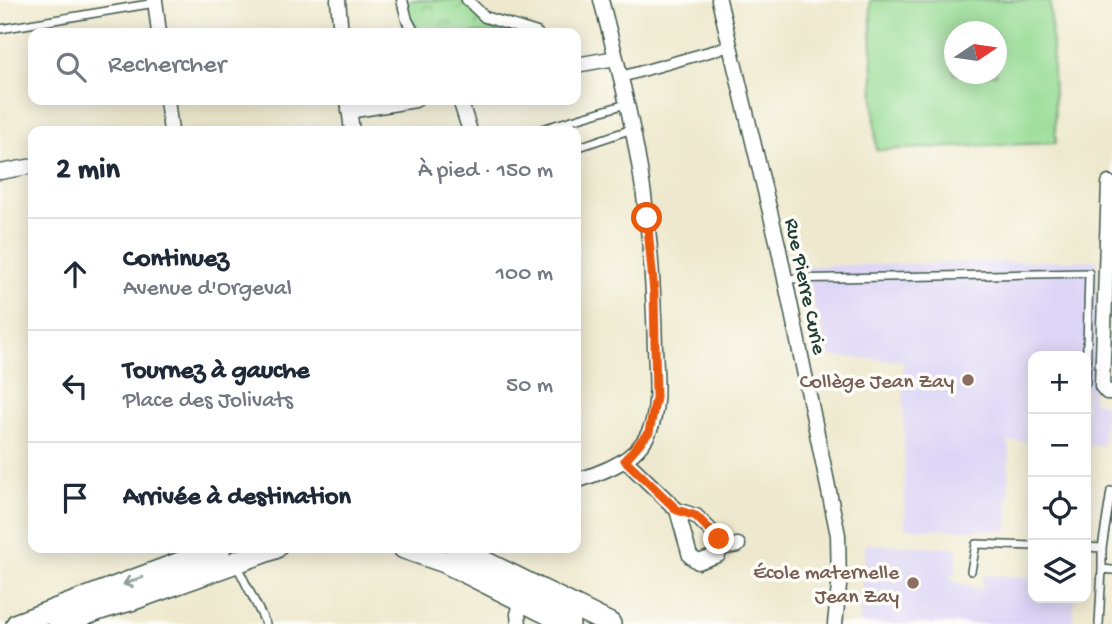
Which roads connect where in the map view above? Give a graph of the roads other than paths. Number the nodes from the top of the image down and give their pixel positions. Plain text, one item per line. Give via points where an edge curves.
1 (338, 0) edge
2 (402, 0) edge
3 (467, 0) edge
4 (601, 0) edge
5 (719, 0) edge
6 (155, 1) edge
7 (158, 28) edge
8 (341, 28) edge
9 (411, 28) edge
10 (521, 28) edge
11 (0, 29) edge
12 (730, 46) junction
13 (617, 58) junction
14 (581, 64) edge
15 (621, 77) junction
16 (627, 104) junction
17 (168, 105) edge
18 (462, 105) edge
19 (349, 106) edge
20 (170, 126) edge
21 (351, 126) edge
22 (468, 126) edge
23 (553, 126) edge
24 (632, 129) junction
25 (581, 146) edge
26 (28, 167) edge
27 (0, 172) edge
28 (1109, 183) dead end
29 (785, 279) junction
30 (1087, 351) edge
31 (1112, 393) edge
32 (625, 460) junction
33 (581, 479) edge
34 (1111, 491) edge
35 (677, 510) junction
36 (738, 545) dead end
37 (1028, 545) edge
38 (1091, 547) edge
39 (720, 548) junction
40 (1102, 548) junction
41 (228, 553) edge
42 (420, 553) edge
43 (464, 555) edge
44 (1102, 569) junction
45 (1112, 569) edge
46 (971, 571) dead end
47 (525, 592) junction
48 (17, 624) edge
49 (59, 624) edge
50 (267, 624) edge
51 (519, 624) edge
52 (569, 624) edge
53 (610, 624) edge
54 (835, 624) edge
55 (1099, 624) edge

1 - 8 street
2 - 9 street
3 - 10 street via 485,17
4 - 13 street
5 - 12 street, Rue Pierre Curie
6 - 7 street
6 - 11 lane
12 - 15 street
12 - 29 street, Rue Pierre Curie
13 - 14 street
13 - 15 street
15 - 16 street
16 - 23 lane
16 - 24 street
17 - 20 street
18 - 22 street
19 - 21 street
24 - 25 lane
24 - 32 street via 654,293 656,398 649,432
26 - 27 street
28 - 31 street via 1102,386
29 - 30 lane via 1089,273
29 - 54 street, Rue Pierre Curie via 838,535
32 - 33 street
32 - 35 street
34 - 40 lane
35 - 39 street via 696,516 719,539
35 - 39 street via 690,556 698,562 718,555
36 - 39 street
37 - 46 lane via 976,544
38 - 40 lane
40 - 44 lane
41 -> 48 main road
41 - 49 main road
41 - 50 lane
42 - 43 main road
43 - 47 main road
44 - 45 lane
44 - 55 lane
47 - 51 street
47 - 52 main road
47 - 53 main road

